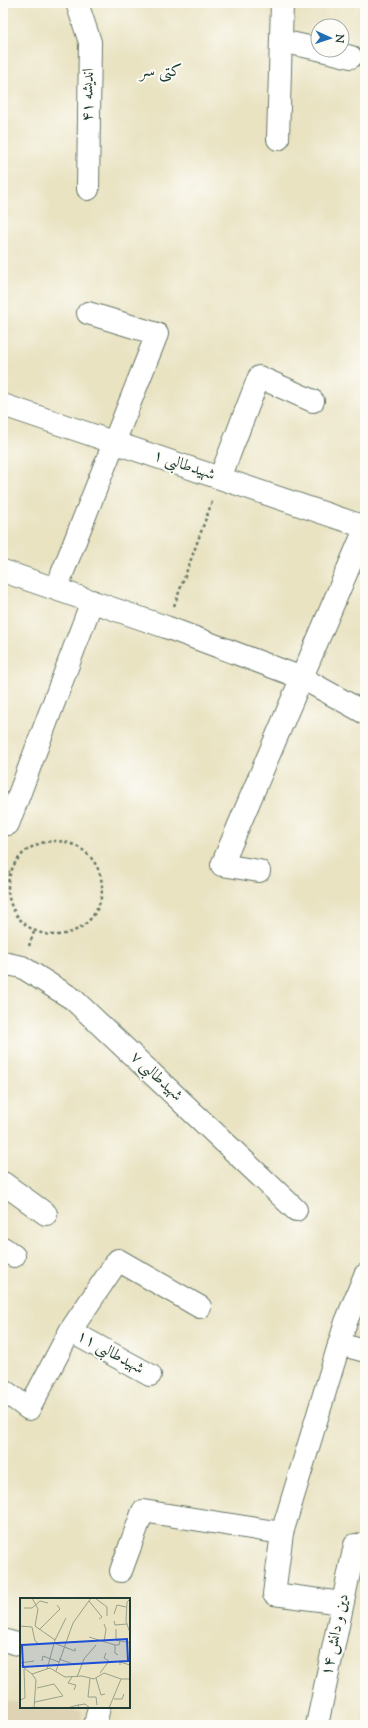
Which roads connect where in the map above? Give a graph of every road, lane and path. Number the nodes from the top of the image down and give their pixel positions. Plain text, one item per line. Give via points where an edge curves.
1 (77, 3) edge
2 (282, 3) edge
3 (281, 41) junction
4 (310, 47) edge
5 (278, 140) dead end
6 (88, 189) dead end
7 (88, 313) dead end
8 (313, 401) dead end
9 (3, 405) edge
10 (115, 443) junction
11 (220, 478) junction
12 (365, 528) edge
13 (3, 571) edge
14 (56, 589) junction
15 (92, 601) junction
16 (166, 627) junction
17 (302, 678) junction
18 (365, 713) edge
19 (8, 824) dead end
20 (3, 870) edge
21 (260, 871) dead end
22 (10, 872) junction
23 (3, 963) edge
24 (3, 1183) edge
25 (296, 1210) dead end
26 (46, 1214) dead end
27 (365, 1275) edge
28 (200, 1307) dead end
29 (70, 1331) junction
30 (339, 1344) junction
31 (365, 1351) edge
32 (150, 1375) dead end
33 (3, 1390) edge
34 (282, 1533) junction
35 (360, 1545) edge
36 (121, 1571) dead end
37 (342, 1603) junction
38 (3, 1640) edge
39 (20, 1645) edge
40 (99, 1708) edge
41 (95, 1725) edge
42 (317, 1725) edge

1 - 6 street, اندیشه ۴۱ via 90,42
2 - 3 street
3 - 4 street
3 - 5 street
7 - 10 street via 157,334
8 - 11 street via 259,377
9 - 10 street, شهیدطالبی ۱
10 - 11 street, شهیدطالبی ۱
10 - 14 street
11 - 12 street, شهیدطالبی ۱
11 - 16 path
12 - 17 street
13 - 14 street
14 - 15 street
15 - 16 street
15 - 19 street
16 - 17 street
17 - 18 street
17 - 21 street via 222,865
20 - 22 path
22 - 22 path via 7,895 16,917 34,932 56,937 78,930 96,914 103,893 100,870 86,851 66,841 42,841 22,853
23 - 25 street, شهیدطالبی ۷ via 22,967 73,999
24 - 26 street
27 - 30 street
28 - 29 street via 118,1260
29 - 32 street, شهیدطالبی ۱۱
29 - 33 street, شهیدطالبی ۱۱ via 29,1409
30 - 31 street
30 - 34 street
34 - 36 street via 143,1511
34 - 37 street via 274,1594
35 - 37 street, دین و دانش ۱۴
37 - 42 street, دین و دانش ۱۴
38 - 39 street
40 - 41 street

